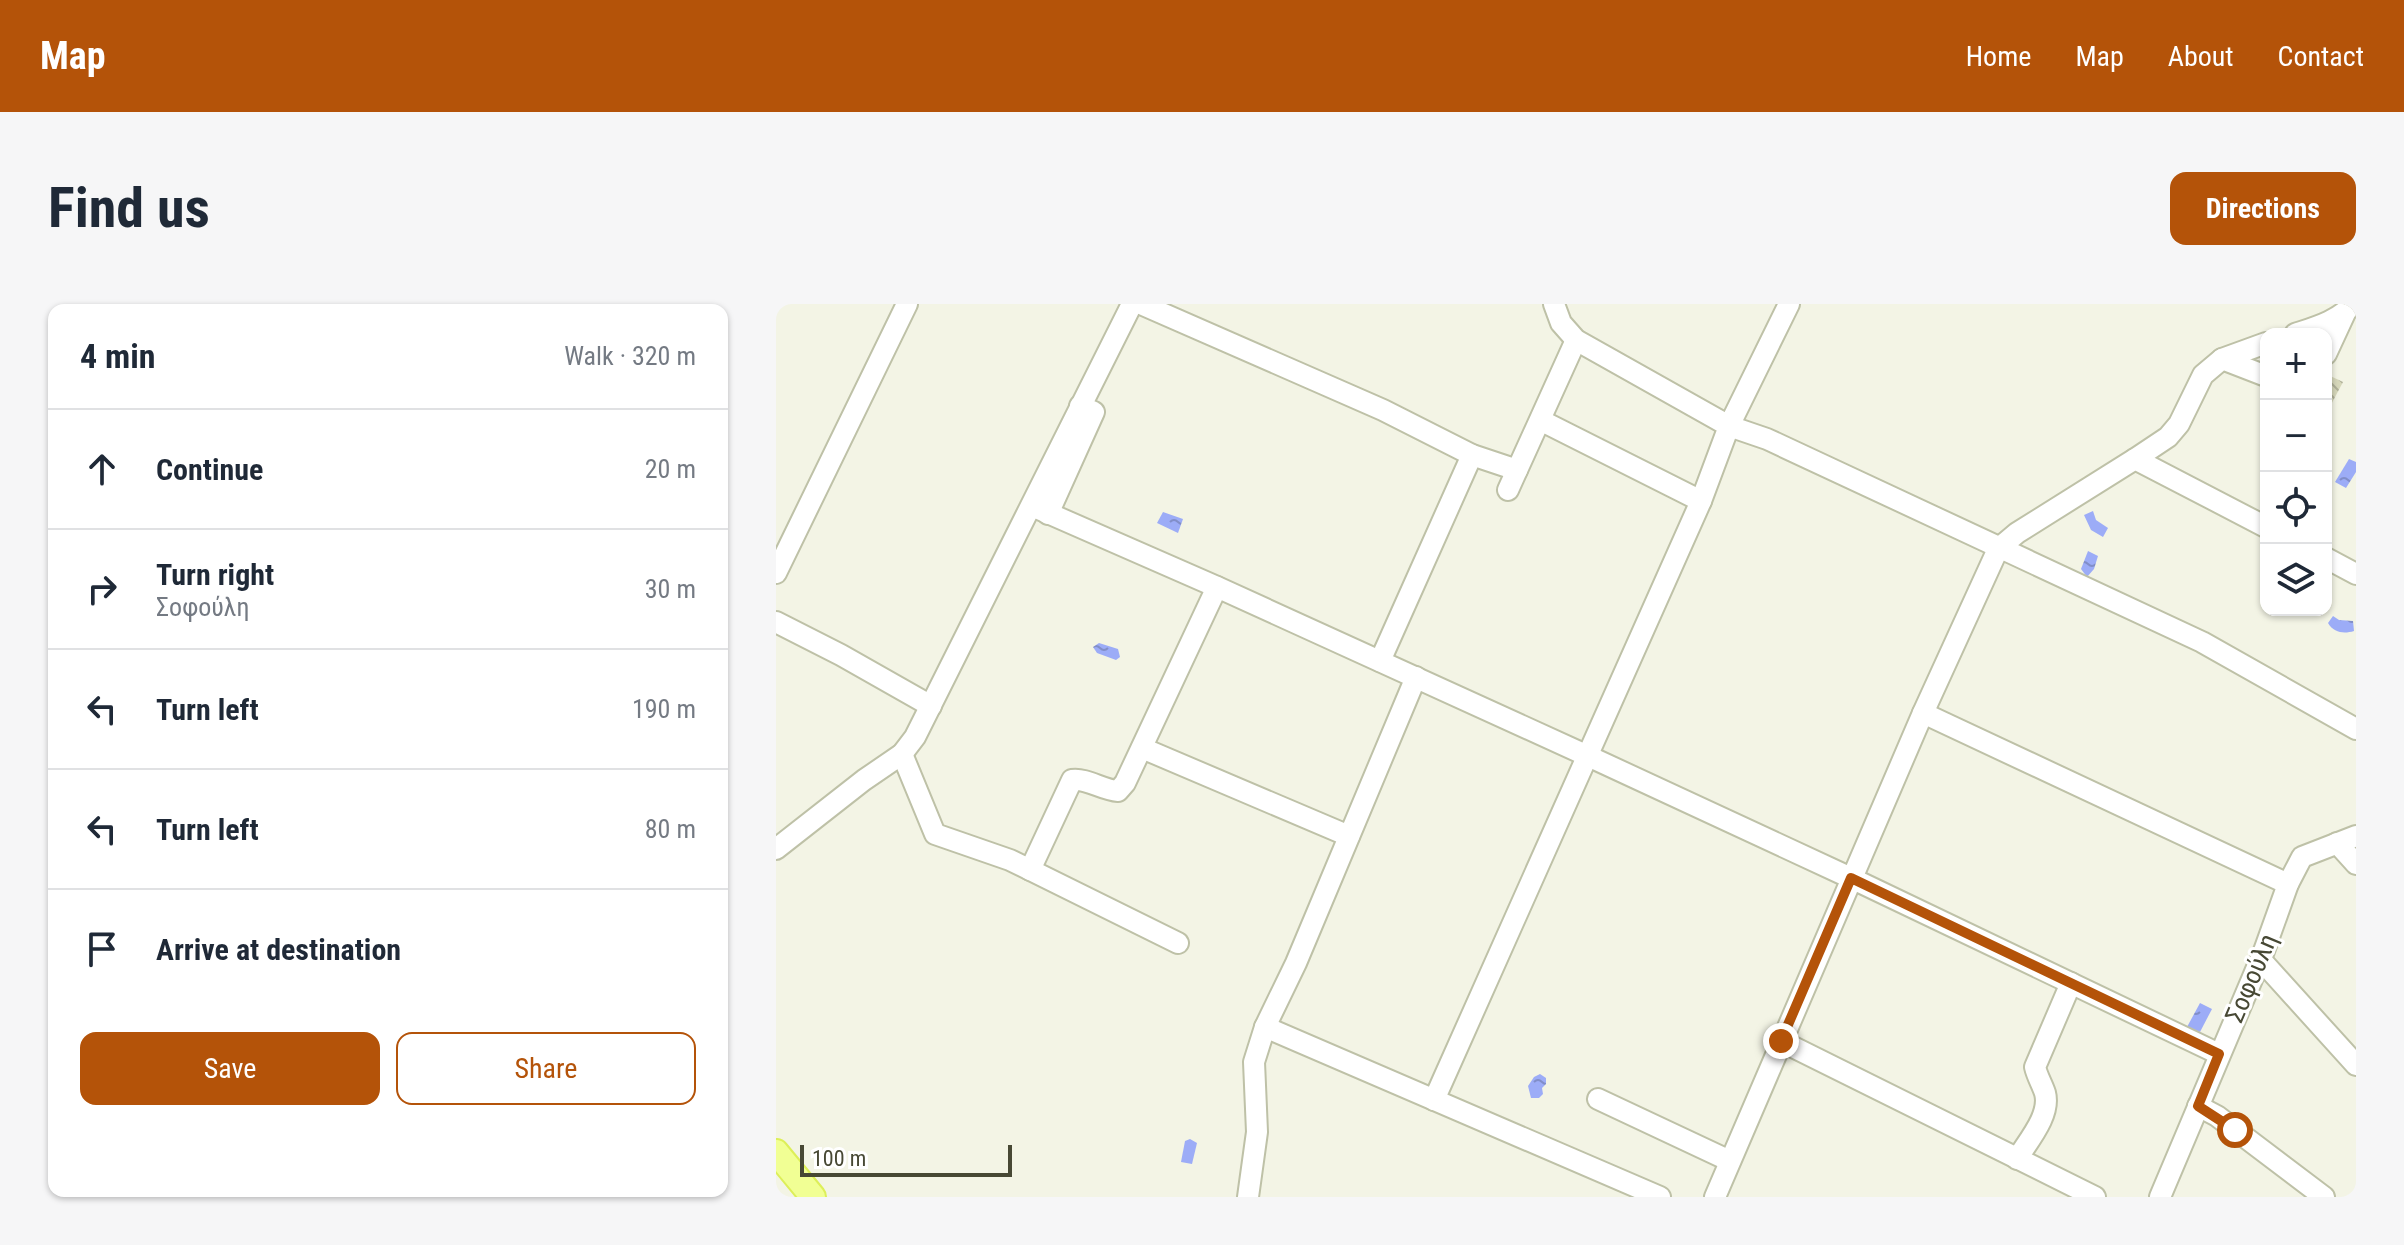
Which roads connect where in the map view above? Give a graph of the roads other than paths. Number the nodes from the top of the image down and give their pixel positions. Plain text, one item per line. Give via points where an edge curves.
1 (907, 304) edge
2 (1132, 304) edge
3 (1141, 304) edge
4 (1554, 304) edge
5 (1789, 304) edge
6 (2349, 309) edge
7 (2308, 328) edge
8 (1576, 340) junction
9 (2332, 342) edge
10 (2260, 345) edge
11 (2222, 359) junction
12 (2260, 374) edge
13 (1542, 421) junction
14 (1729, 426) junction
15 (1472, 455) junction
16 (2135, 459) junction
17 (1517, 470) junction
18 (1508, 490) dead end
19 (1701, 501) junction
20 (1040, 510) junction
21 (2260, 524) edge
22 (1998, 549) junction
23 (2332, 561) edge
24 (776, 573) edge
25 (2356, 574) edge
26 (1217, 587) junction
27 (776, 622) edge
28 (1380, 661) junction
29 (1416, 677) junction
30 (931, 706) junction
31 (1923, 713) junction
32 (2356, 729) edge
33 (1142, 748) junction
34 (902, 754) junction
35 (1588, 756) junction
36 (1349, 836) junction
37 (2347, 840) edge
38 (776, 849) edge
39 (2356, 864) edge
40 (1030, 870) junction
41 (1851, 878) junction
42 (2288, 884) junction
43 (1178, 943) dead end
44 (2261, 960) junction
45 (2071, 983) junction
46 (1265, 1027) junction
47 (1781, 1041) junction
48 (2219, 1054) junction
49 (2356, 1065) edge
50 (1598, 1099) dead end
51 (1434, 1100) junction
52 (2198, 1106) junction
53 (776, 1152) edge
54 (2017, 1159) junction
55 (1730, 1161) junction
56 (1652, 1195) edge
57 (813, 1197) edge
58 (1248, 1197) edge
59 (1715, 1197) edge
60 (2095, 1197) edge
61 (2160, 1197) edge
62 (2324, 1197) edge

1 - 24 street
2 - 20 street via 1080,406 1094,412
3 - 15 street via 1383,410
4 - 8 street
5 - 14 street
6 - 7 street
6 - 9 street
8 - 13 street
8 - 14 street
10 - 11 street
11 - 12 street
11 - 16 street via 2203,375 2173,431
13 - 17 street
13 - 19 street
14 - 19 street
14 - 22 street
15 - 17 street
15 - 28 street
16 - 21 street
16 - 22 street
17 - 18 street
19 - 35 street
20 - 26 street
20 - 30 street
22 - 31 street
22 - 32 street via 2202,642
23 - 25 street
26 - 28 street
26 - 33 street
27 - 30 street
28 - 29 street
29 - 35 street
29 - 36 street
30 - 34 street
31 - 41 street
31 - 42 street
33 - 36 street
33 - 40 street via 1118,791 1072,780
34 - 38 street
34 - 40 street via 935,834
35 - 41 street
35 - 51 street
36 - 46 street
37 - 39 street
37 - 42 street, Σοφούλη via 2302,857
40 - 43 street
41 - 45 street
41 - 47 street
42 - 44 street, Σοφούλη
44 - 48 street, Σοφούλη
44 - 49 street
45 - 48 street
45 - 54 street via 2035,1067 2045,1093 2043,1115
46 - 51 street
46 - 58 street via 1254,1062 1257,1132
47 - 54 street
47 - 55 street
48 - 52 street, Σοφούλη
50 - 55 street
51 - 56 street
52 - 61 street, Σοφούλη
52 - 62 street
53 - 57 main road
54 - 60 street
55 - 59 street

